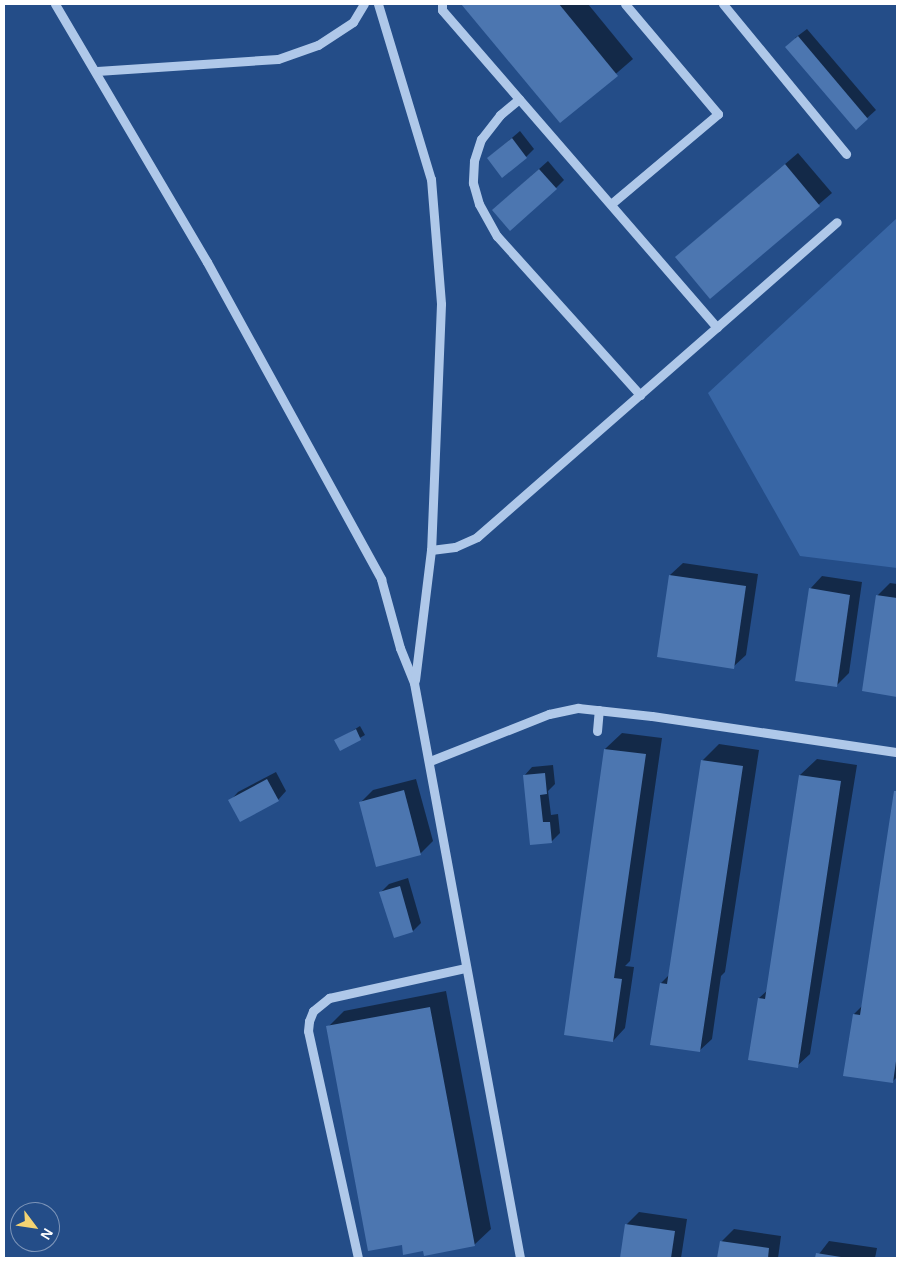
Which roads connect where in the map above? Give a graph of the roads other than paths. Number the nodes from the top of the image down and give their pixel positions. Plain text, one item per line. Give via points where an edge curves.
1 (55, 4) edge
2 (364, 4) edge
3 (378, 4) edge
4 (442, 4) edge
5 (625, 4) edge
6 (723, 4) edge
7 (97, 71) junction
8 (519, 99) junction
9 (846, 154) dead end
10 (611, 204) junction
11 (837, 222) dead end
12 (717, 327) junction
13 (640, 395) junction
14 (431, 550) junction
15 (414, 683) junction
16 (599, 710) junction
17 (597, 731) dead end
18 (897, 752) edge
19 (430, 761) junction
20 (466, 968) junction
21 (358, 1258) edge
22 (520, 1258) edge

1 - 7 street
2 - 7 street via 353,22 318,45 278,59
3 - 14 street via 431,179 441,304
4 - 8 street via 442,10
5 - 10 street via 718,114
6 - 9 street
7 - 15 street via 217,279 363,545 380,579
8 - 10 street
8 - 13 street via 500,115 481,139 474,161 473,183 479,204 497,236
10 - 12 street
11 - 12 street
12 - 13 street
13 - 14 street via 478,537 455,547
14 - 15 street
15 - 19 street
16 - 17 street
16 - 18 street
16 - 19 street via 578,708 549,714
19 - 20 street
20 - 21 street via 329,998 313,1011 309,1021 308,1031
20 - 22 street

